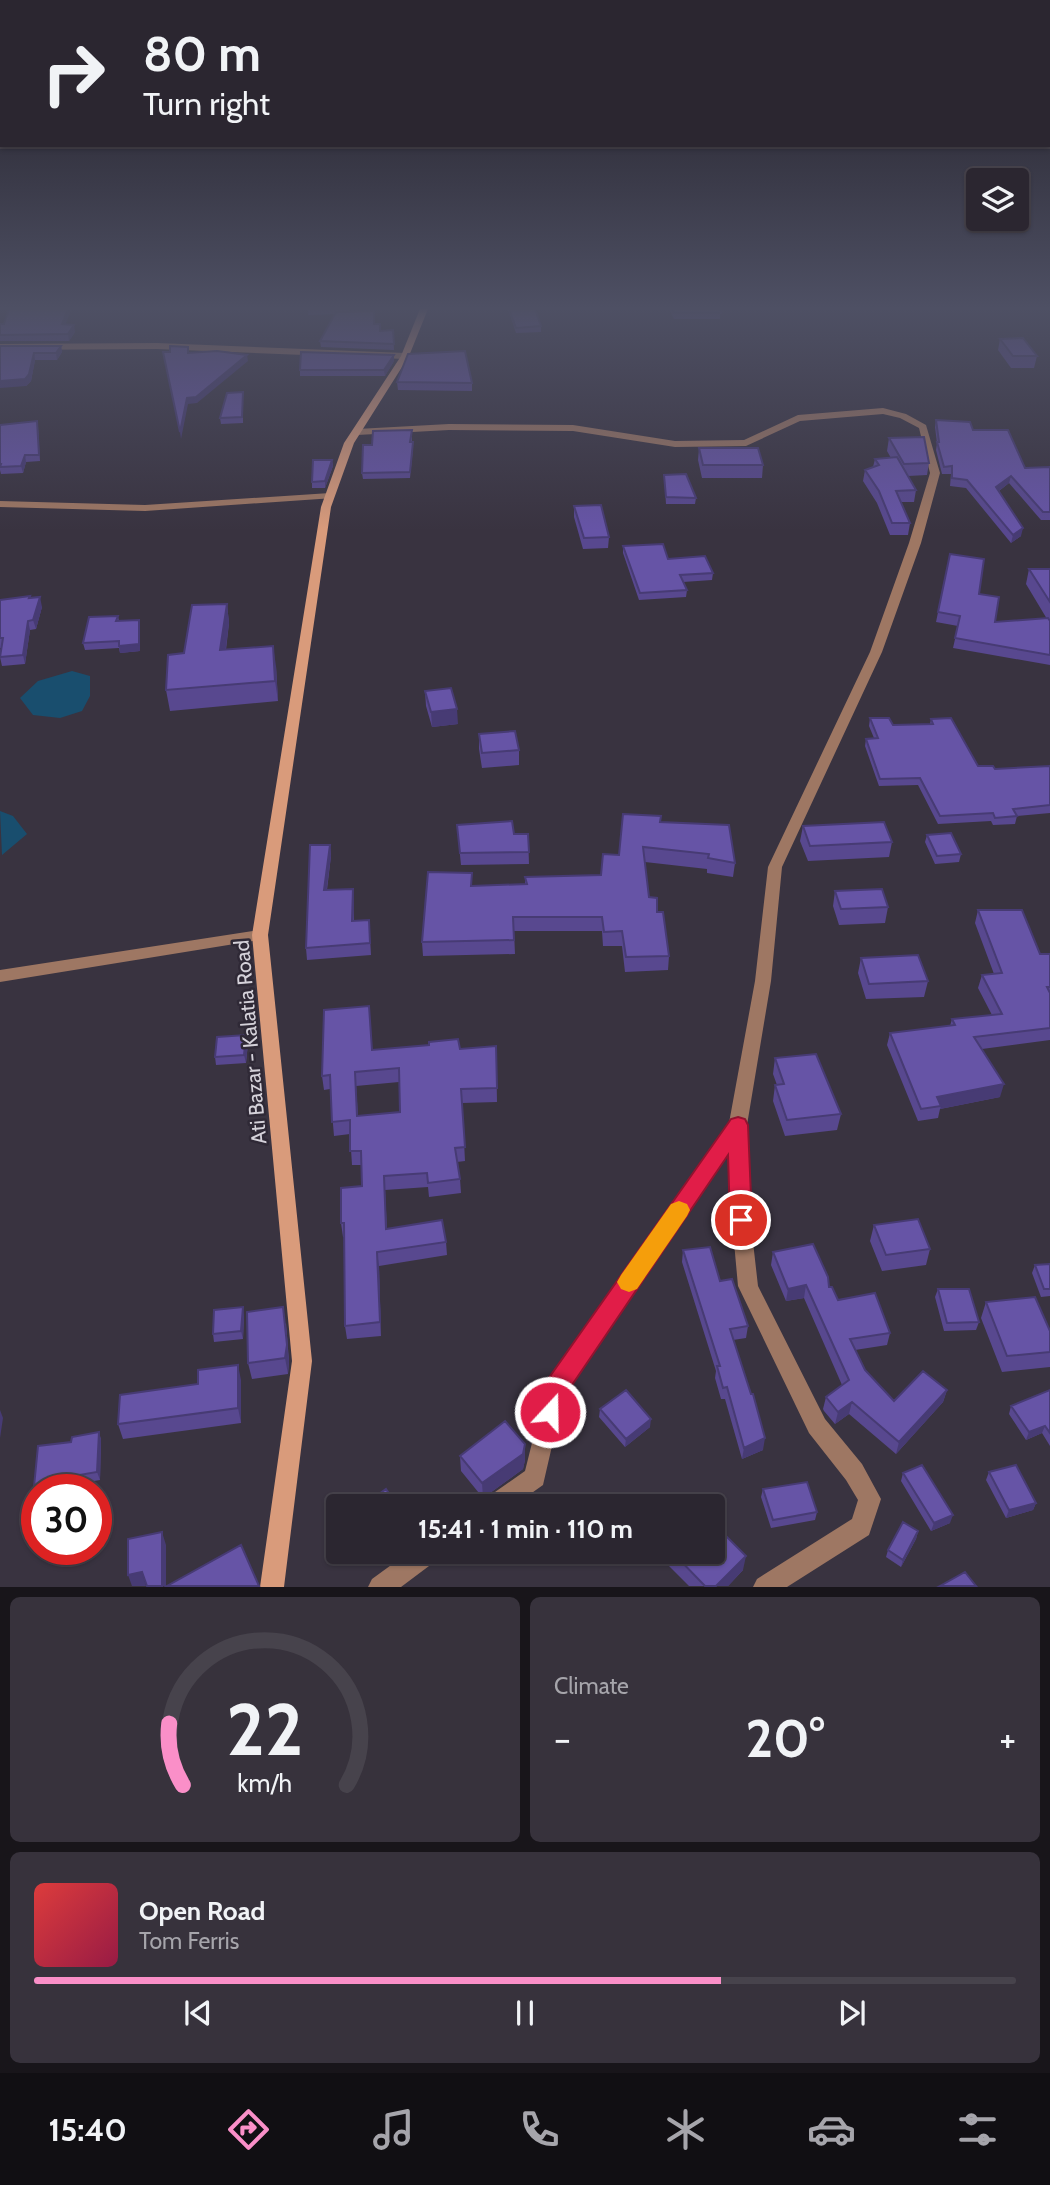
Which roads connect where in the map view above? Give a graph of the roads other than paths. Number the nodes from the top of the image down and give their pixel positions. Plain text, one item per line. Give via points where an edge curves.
1 (388, 383) edge
2 (357, 432) junction
3 (330, 496) junction
4 (0, 504) edge
5 (260, 935) junction
6 (0, 976) edge
7 (738, 1125) junction
8 (511, 1494) edge
9 (412, 1564) edge
10 (272, 1587) edge
11 (380, 1587) edge
12 (765, 1587) edge

1 - 2 main road, Ati Bazar - Kalatia Road
2 - 3 main road, Ati Bazar - Kalatia Road
2 - 7 street via 573,428 674,444 746,443 798,418 883,411 923,427 935,473 915,544 876,652 775,867 763,981
3 - 4 street via 145,508
3 - 5 main road, Ati Bazar - Kalatia Road
5 - 6 street
5 - 10 main road, Ati Bazar - Kalatia Road via 302,1361
7 - 8 street via 554,1390 535,1477
7 - 12 street via 739,1199 748,1286 817,1426 870,1499 861,1527
9 - 11 street

